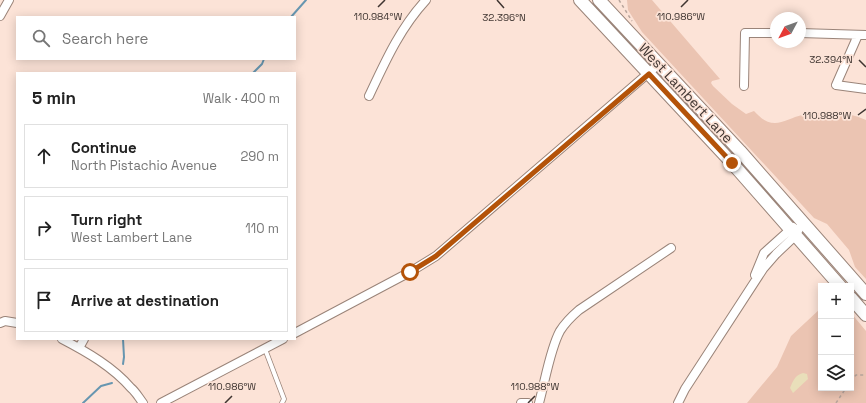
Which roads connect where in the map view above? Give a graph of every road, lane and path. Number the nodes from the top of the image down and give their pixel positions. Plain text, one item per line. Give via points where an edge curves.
1 (9, 0) edge
2 (426, 0) edge
3 (580, 0) edge
4 (599, 0) edge
5 (0, 16) edge
6 (770, 33) edge
7 (806, 33) edge
8 (862, 35) edge
9 (659, 64) junction
10 (649, 74) junction
11 (744, 86) dead end
12 (866, 89) edge
13 (369, 96) dead end
14 (803, 222) junction
15 (793, 232) junction
16 (671, 248) dead end
17 (837, 283) edge
18 (866, 294) edge
19 (854, 301) edge
20 (866, 315) edge
21 (0, 323) edge
22 (16, 323) edge
23 (296, 331) edge
24 (64, 340) edge
25 (83, 340) edge
26 (281, 340) edge
27 (79, 348) junction
28 (264, 349) junction
29 (866, 375) edge
30 (854, 377) edge
31 (844, 391) edge
32 (142, 403) edge
33 (161, 403) edge
34 (282, 403) edge
35 (521, 403) edge
36 (528, 403) edge
37 (539, 403) edge
38 (678, 403) edge
39 (836, 403) edge

1 - 5 street
2 - 13 street via 406,25
3 - 10 main road, West Lambert Lane
4 - 9 main road, West Lambert Lane
6 - 11 street via 745,33
7 - 8 street
8 - 12 street via 836,85
9 - 10 street
9 - 14 main road, West Lambert Lane
10 - 15 main road, West Lambert Lane
10 - 23 street via 436,256
14 - 15 street
14 - 18 main road, West Lambert Lane
15 - 17 main road, West Lambert Lane
15 - 38 street via 764,253 752,285 685,388
16 - 37 street via 569,319 555,343
19 - 20 main road
21 - 22 street
24 - 27 street
25 - 27 street
26 - 28 street
27 - 32 street via 122,379
28 - 33 street
28 - 34 lane via 284,399
29 - 30 path
31 - 39 path
35 - 36 street

